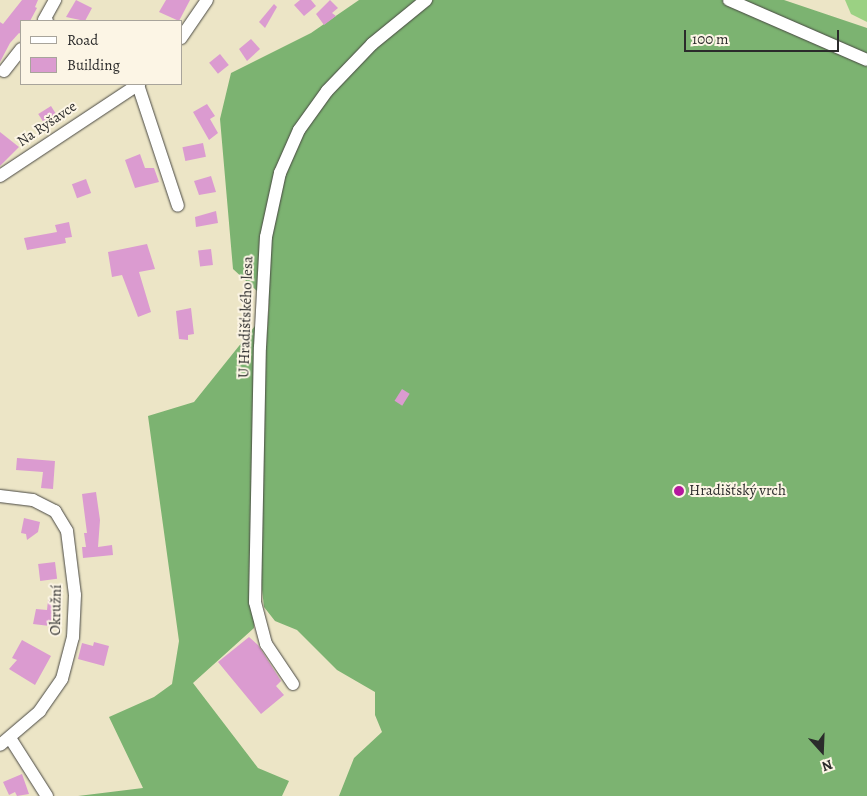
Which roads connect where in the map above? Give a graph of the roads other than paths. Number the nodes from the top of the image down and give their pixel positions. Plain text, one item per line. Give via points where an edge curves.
1 (207, 0) edge
2 (426, 0) edge
3 (729, 0) edge
4 (53, 1) edge
5 (45, 20) edge
6 (182, 37) edge
7 (20, 50) edge
8 (867, 60) edge
9 (4, 71) dead end
10 (136, 85) edge
11 (138, 85) edge
12 (0, 176) edge
13 (178, 206) dead end
14 (0, 496) edge
15 (294, 684) dead end
16 (5, 741) edge
17 (47, 796) edge

1 - 6 street
2 - 15 street, U Hradišťského lesa via 372,44 327,91 300,130 280,173 266,237 260,347 255,602 266,644
3 - 8 street
4 - 5 street
7 - 9 street
10 - 12 street, Na Ryšavce
11 - 13 street
14 - 16 street, Okružní via 33,500 55,511 67,531 75,595 73,637 62,679 40,711
16 - 17 street

